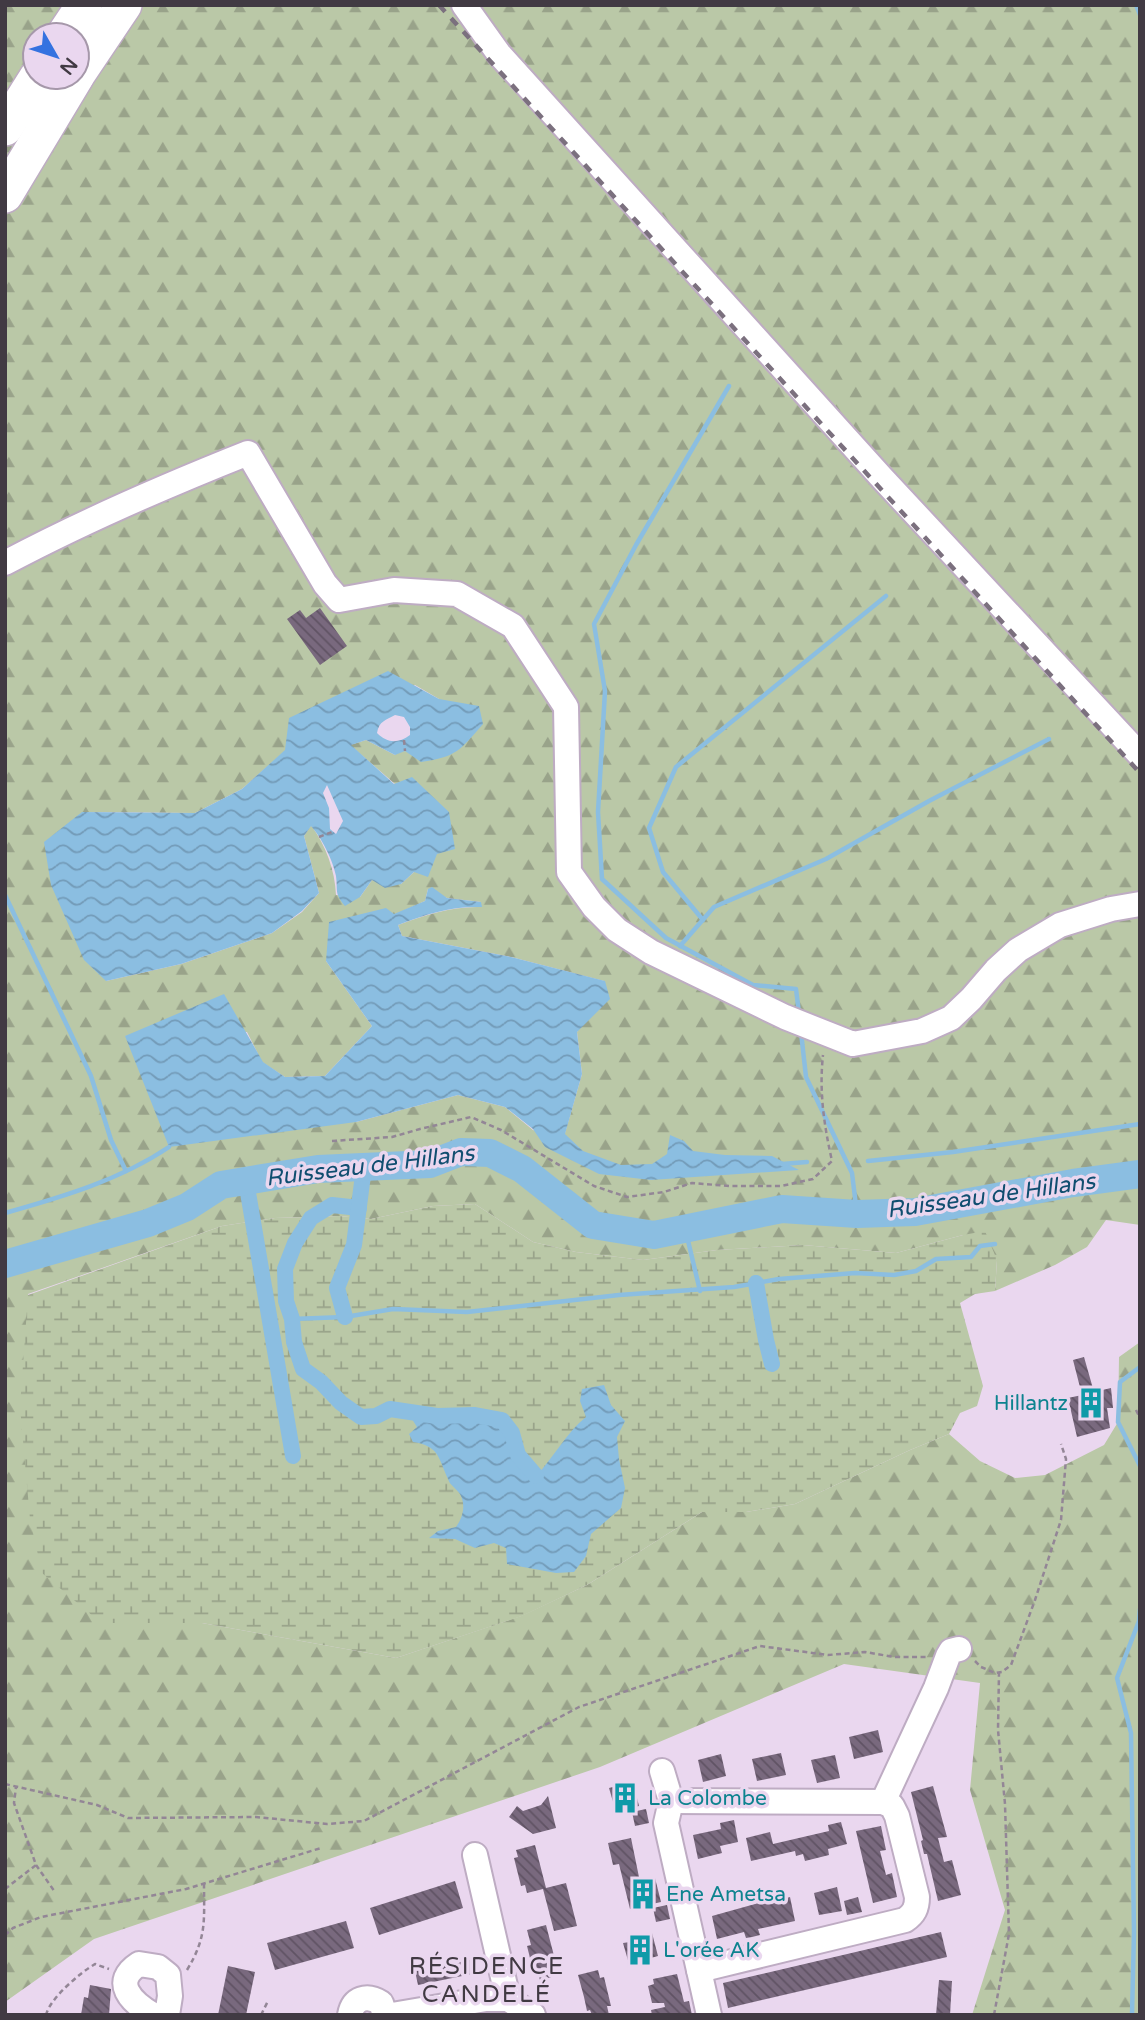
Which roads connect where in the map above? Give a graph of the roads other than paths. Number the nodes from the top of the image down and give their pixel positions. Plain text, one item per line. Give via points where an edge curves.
1 (84, 5) edge
2 (124, 5) edge
3 (464, 5) edge
4 (73, 21) edge
5 (91, 54) edge
6 (28, 91) edge
7 (67, 91) edge
8 (5, 128) edge
9 (5, 195) edge
10 (5, 563) edge
11 (1140, 755) edge
12 (1140, 904) edge
13 (953, 1652) road end
14 (662, 1771) dead end
15 (671, 1801) junction
16 (883, 1802) junction
17 (474, 1855) dead end
18 (699, 1970) junction
19 (508, 1999) junction
20 (153, 2015) edge
21 (167, 2015) edge
22 (350, 2015) edge
23 (385, 2015) edge
24 (392, 2015) edge
25 (533, 2015) edge
26 (709, 2015) edge

1 - 4 highway
2 - 5 highway
3 - 11 street via 517,75
6 - 8 highway
7 - 9 highway
10 - 12 street via 141,496 248,453 339,600 394,590 457,594 513,626 566,707 569,872 594,908 651,952 785,1017 853,1044 922,1031 951,1018 1018,950 1060,925
13 - 16 street
14 - 15 street
15 - 16 street
15 - 18 street via 666,1824
16 - 18 street via 892,1806 900,1829 917,1896 912,1915
17 - 19 street
18 - 26 street
19 - 24 street
19 - 25 street
20 - 21 street via 128,1994 124,1983 129,1970 139,1964 158,1967 168,1975
22 - 23 street via 354,2004 369,1998 381,2003

